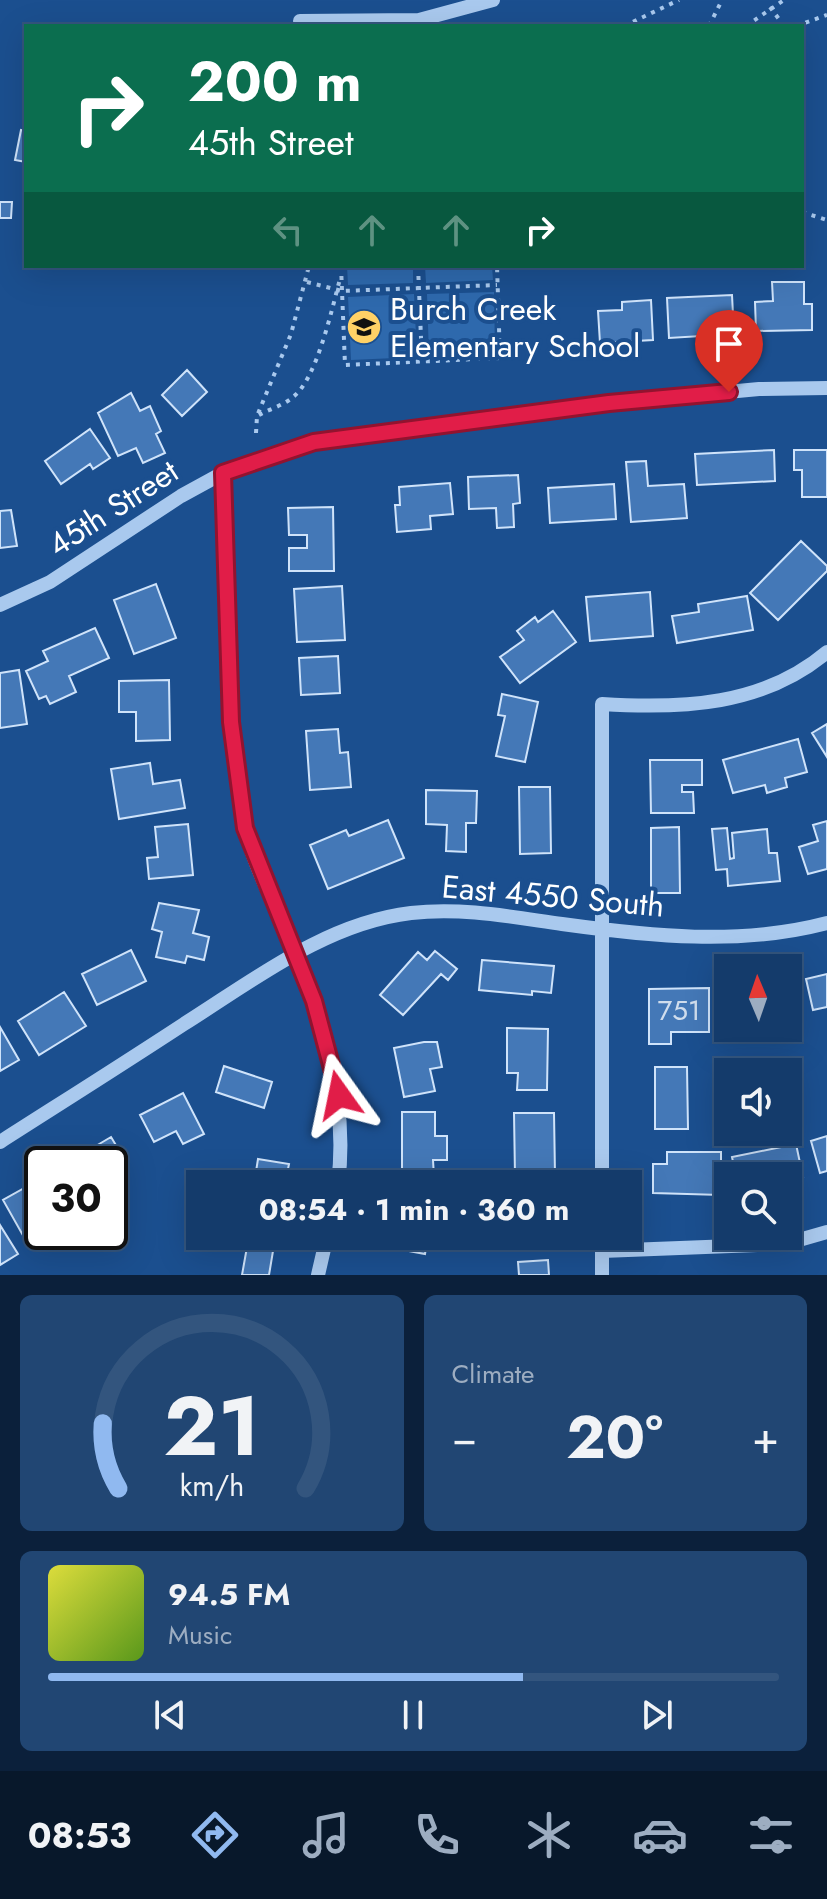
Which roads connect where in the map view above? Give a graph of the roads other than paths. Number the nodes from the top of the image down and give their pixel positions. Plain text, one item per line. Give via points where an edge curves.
1 (493, 0) edge
2 (300, 21) dead end
3 (827, 388) edge
4 (223, 473) junction
5 (0, 605) edge
6 (827, 652) edge
7 (827, 923) edge
8 (600, 929) junction
9 (294, 954) junction
10 (0, 1142) edge
11 (340, 1170) edge
12 (602, 1170) edge
13 (827, 1232) edge
14 (642, 1244) edge
15 (324, 1250) edge
16 (602, 1250) edge
17 (318, 1275) edge
18 (602, 1275) edge

1 - 2 street via 419,20
3 - 4 street, 45th Street via 609,403 314,442
4 - 5 street, 45th Street via 50,582
4 - 9 street via 234,759 245,828
6 - 8 street via 783,681 705,705 602,704
7 - 8 street, East 4550 South via 702,938
8 - 9 street, East 4550 South via 470,911 411,913 371,921
8 - 12 street
9 - 10 street, East 4550 South
9 - 11 street via 314,1001 339,1095
13 - 14 street via 785,1244
15 - 17 street
16 - 18 street

